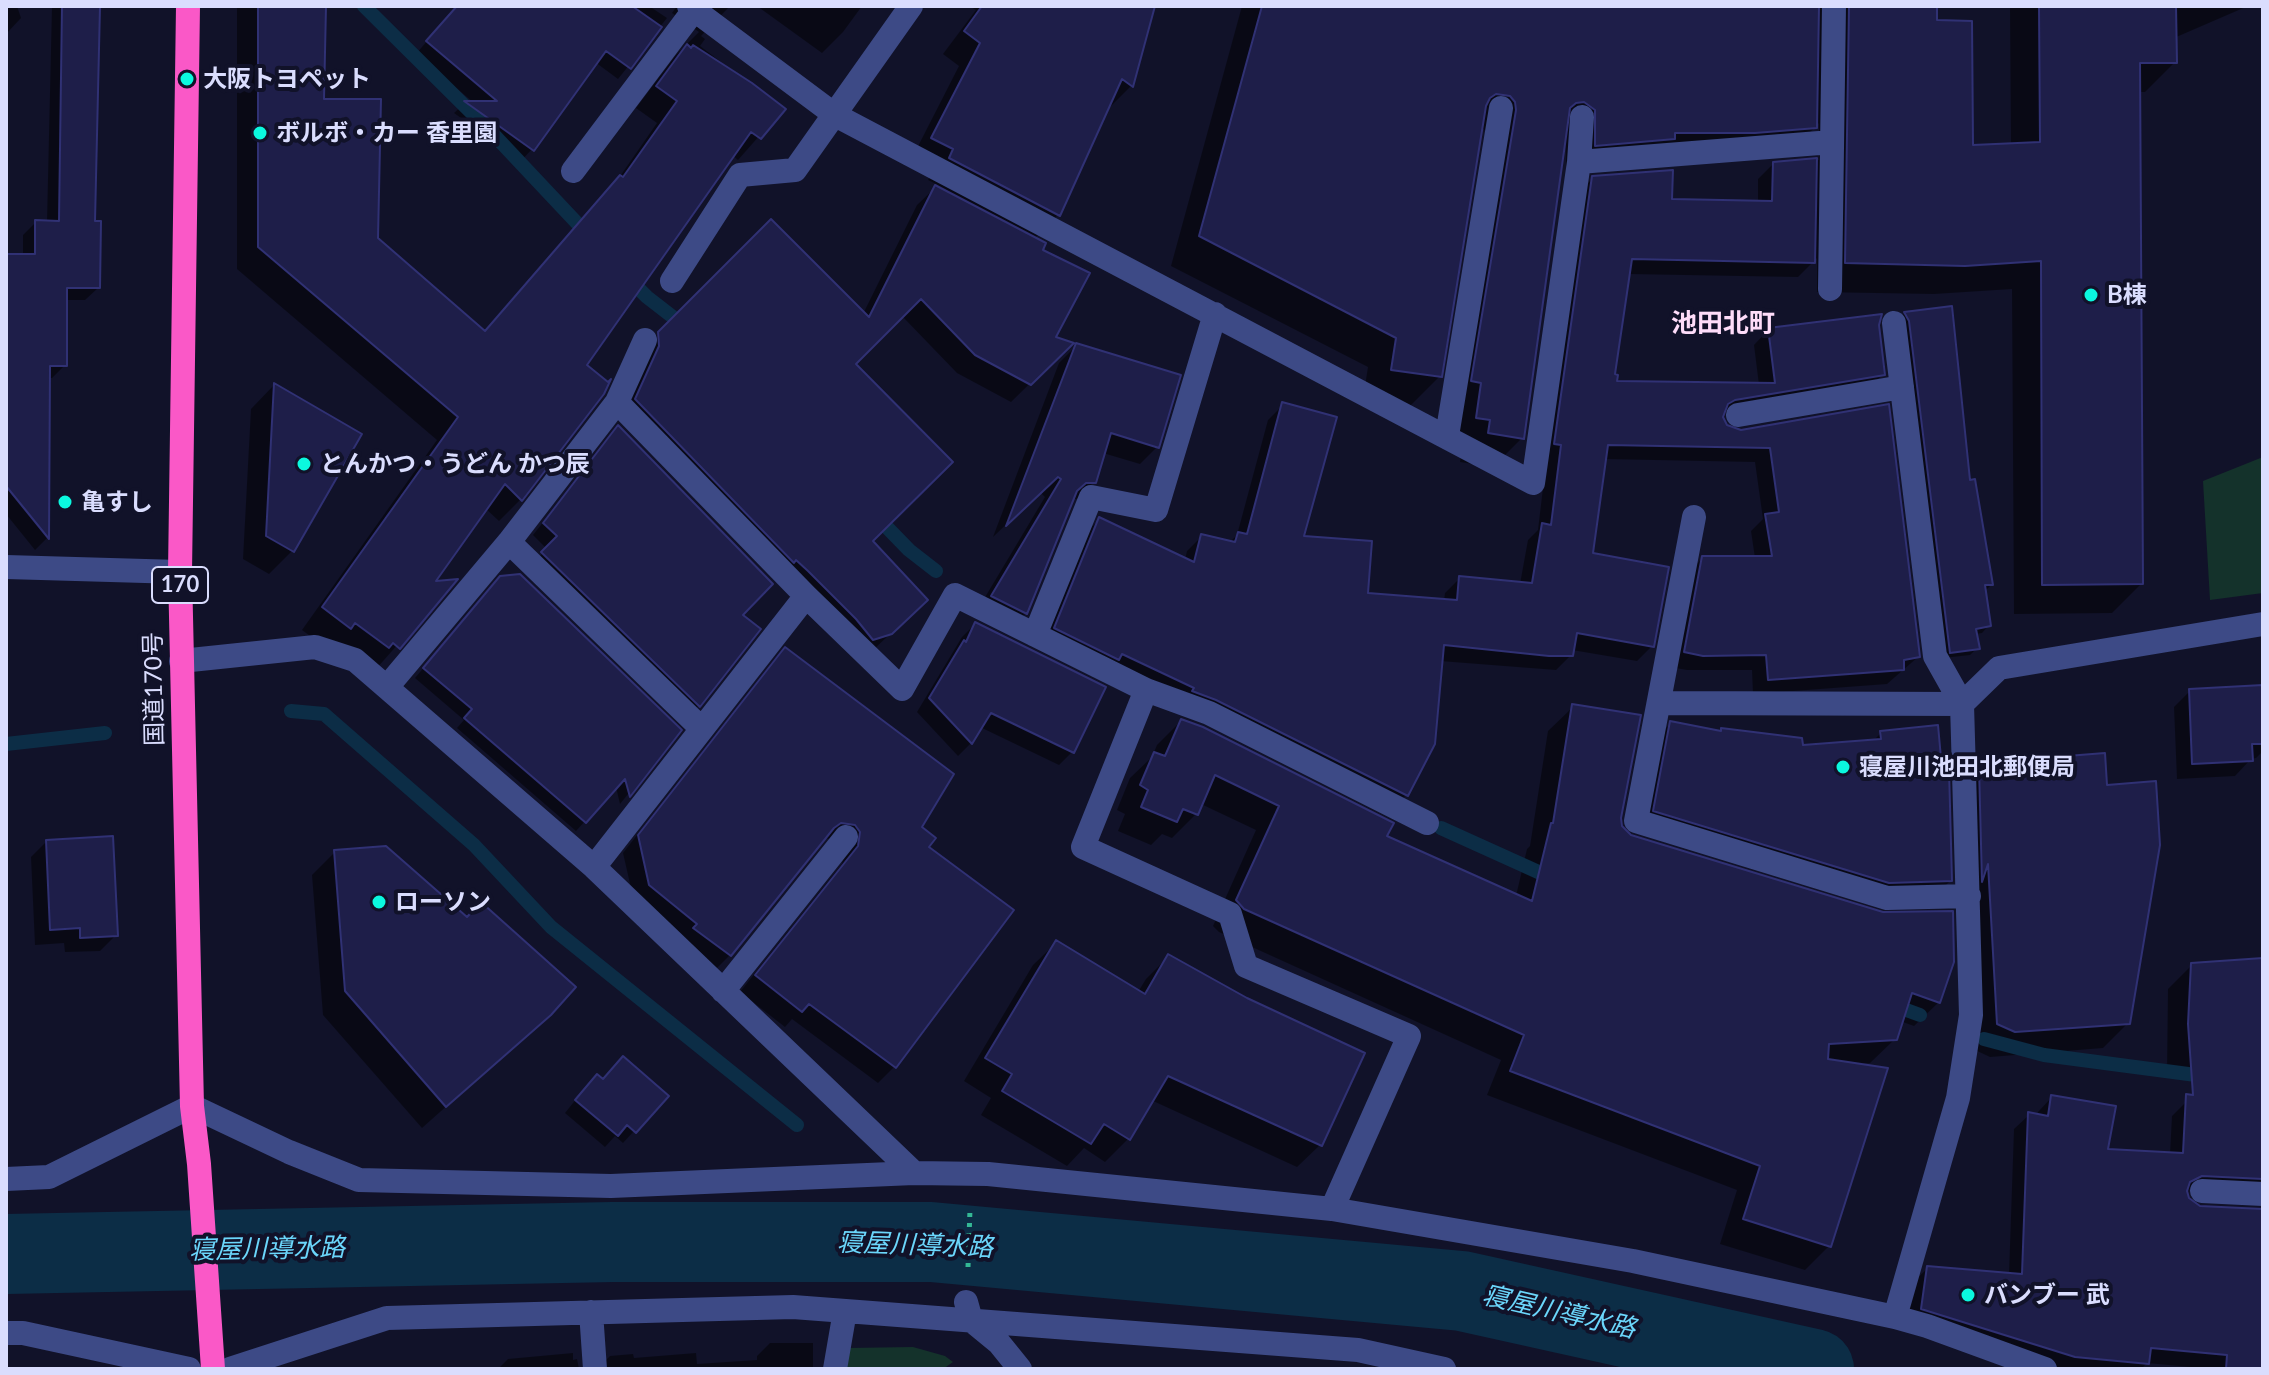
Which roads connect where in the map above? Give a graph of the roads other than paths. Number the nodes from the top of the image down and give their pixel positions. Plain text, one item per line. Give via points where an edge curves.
1 (188, 6) edge
2 (911, 6) edge
3 (1834, 6) edge
4 (691, 8) edge
5 (1501, 108) dead end
6 (835, 115) junction
7 (1582, 117) dead end
8 (1832, 142) junction
9 (1579, 162) junction
10 (573, 171) dead end
11 (672, 281) dead end
12 (1830, 289) dead end
13 (1215, 314) junction
14 (1894, 323) dead end
15 (645, 340) dead end
16 (1902, 387) junction
17 (617, 402) junction
18 (1738, 415) dead end
19 (1447, 436) junction
20 (1694, 517) dead end
21 (509, 542) junction
22 (6, 567) edge
23 (180, 572) junction
24 (806, 596) junction
25 (2263, 624) edge
26 (1035, 635) junction
27 (181, 661) junction
28 (387, 687) junction
29 (1146, 690) junction
30 (1659, 703) junction
31 (1962, 704) junction
32 (702, 729) junction
33 (1427, 823) dead end
34 (846, 837) dead end
35 (594, 867) junction
36 (1969, 896) junction
37 (723, 991) junction
38 (192, 1106) junction
39 (914, 1173) junction
40 (6, 1179) edge
41 (2202, 1191) dead end
42 (2263, 1194) edge
43 (1332, 1209) junction
44 (845, 1311) junction
45 (969, 1311) junction
46 (591, 1312) junction
47 (1895, 1317) junction
48 (6, 1333) edge
49 (189, 1369) edge
50 (213, 1369) edge
51 (230, 1369) edge
52 (595, 1369) edge
53 (835, 1369) edge
54 (1020, 1369) edge
55 (1444, 1369) edge
56 (2045, 1369) edge

1 - 23 highway, 国道170号 / 170
2 - 6 street
3 - 8 street
4 - 6 street
4 - 10 street
5 - 19 street
6 - 11 street via 795,170 740,175
6 - 13 street
7 - 9 street
8 - 9 street
8 - 12 street
9 - 19 street via 1533,483
13 - 19 street
13 - 26 street via 1156,510 1091,497
14 - 16 street
15 - 17 street
16 - 18 street
16 - 31 street via 1935,656
17 - 21 street
17 - 24 street
20 - 30 street
21 - 28 street
21 - 32 street
22 - 23 street
23 - 27 highway, 国道170号 / 170
24 - 26 street via 902,689 955,595
24 - 32 street
25 - 31 street via 1999,668
26 - 29 street
27 - 28 street via 315,647 355,660
27 - 38 highway, 国道170号 / 170
28 - 35 street
29 - 33 street via 1209,713
29 - 43 street via 1083,847 1230,914 1246,966 1409,1036
30 - 31 street
30 - 36 street via 1636,821 1887,898
31 - 36 street
32 - 35 street
34 - 37 street
35 - 37 street
36 - 47 street via 1971,1015 1964,1069
37 - 39 street
38 - 39 street via 359,1180 611,1186
38 - 40 street via 49,1177
38 - 50 highway, 国道170号 / 170
39 - 43 street via 970,1183 988,1174
41 - 42 street
43 - 47 street via 1633,1261
44 - 45 street
44 - 46 street via 793,1307
44 - 53 street
45 - 54 street
45 - 55 street via 1358,1350
46 - 51 street via 387,1318
46 - 52 street
47 - 56 street
48 - 49 street

